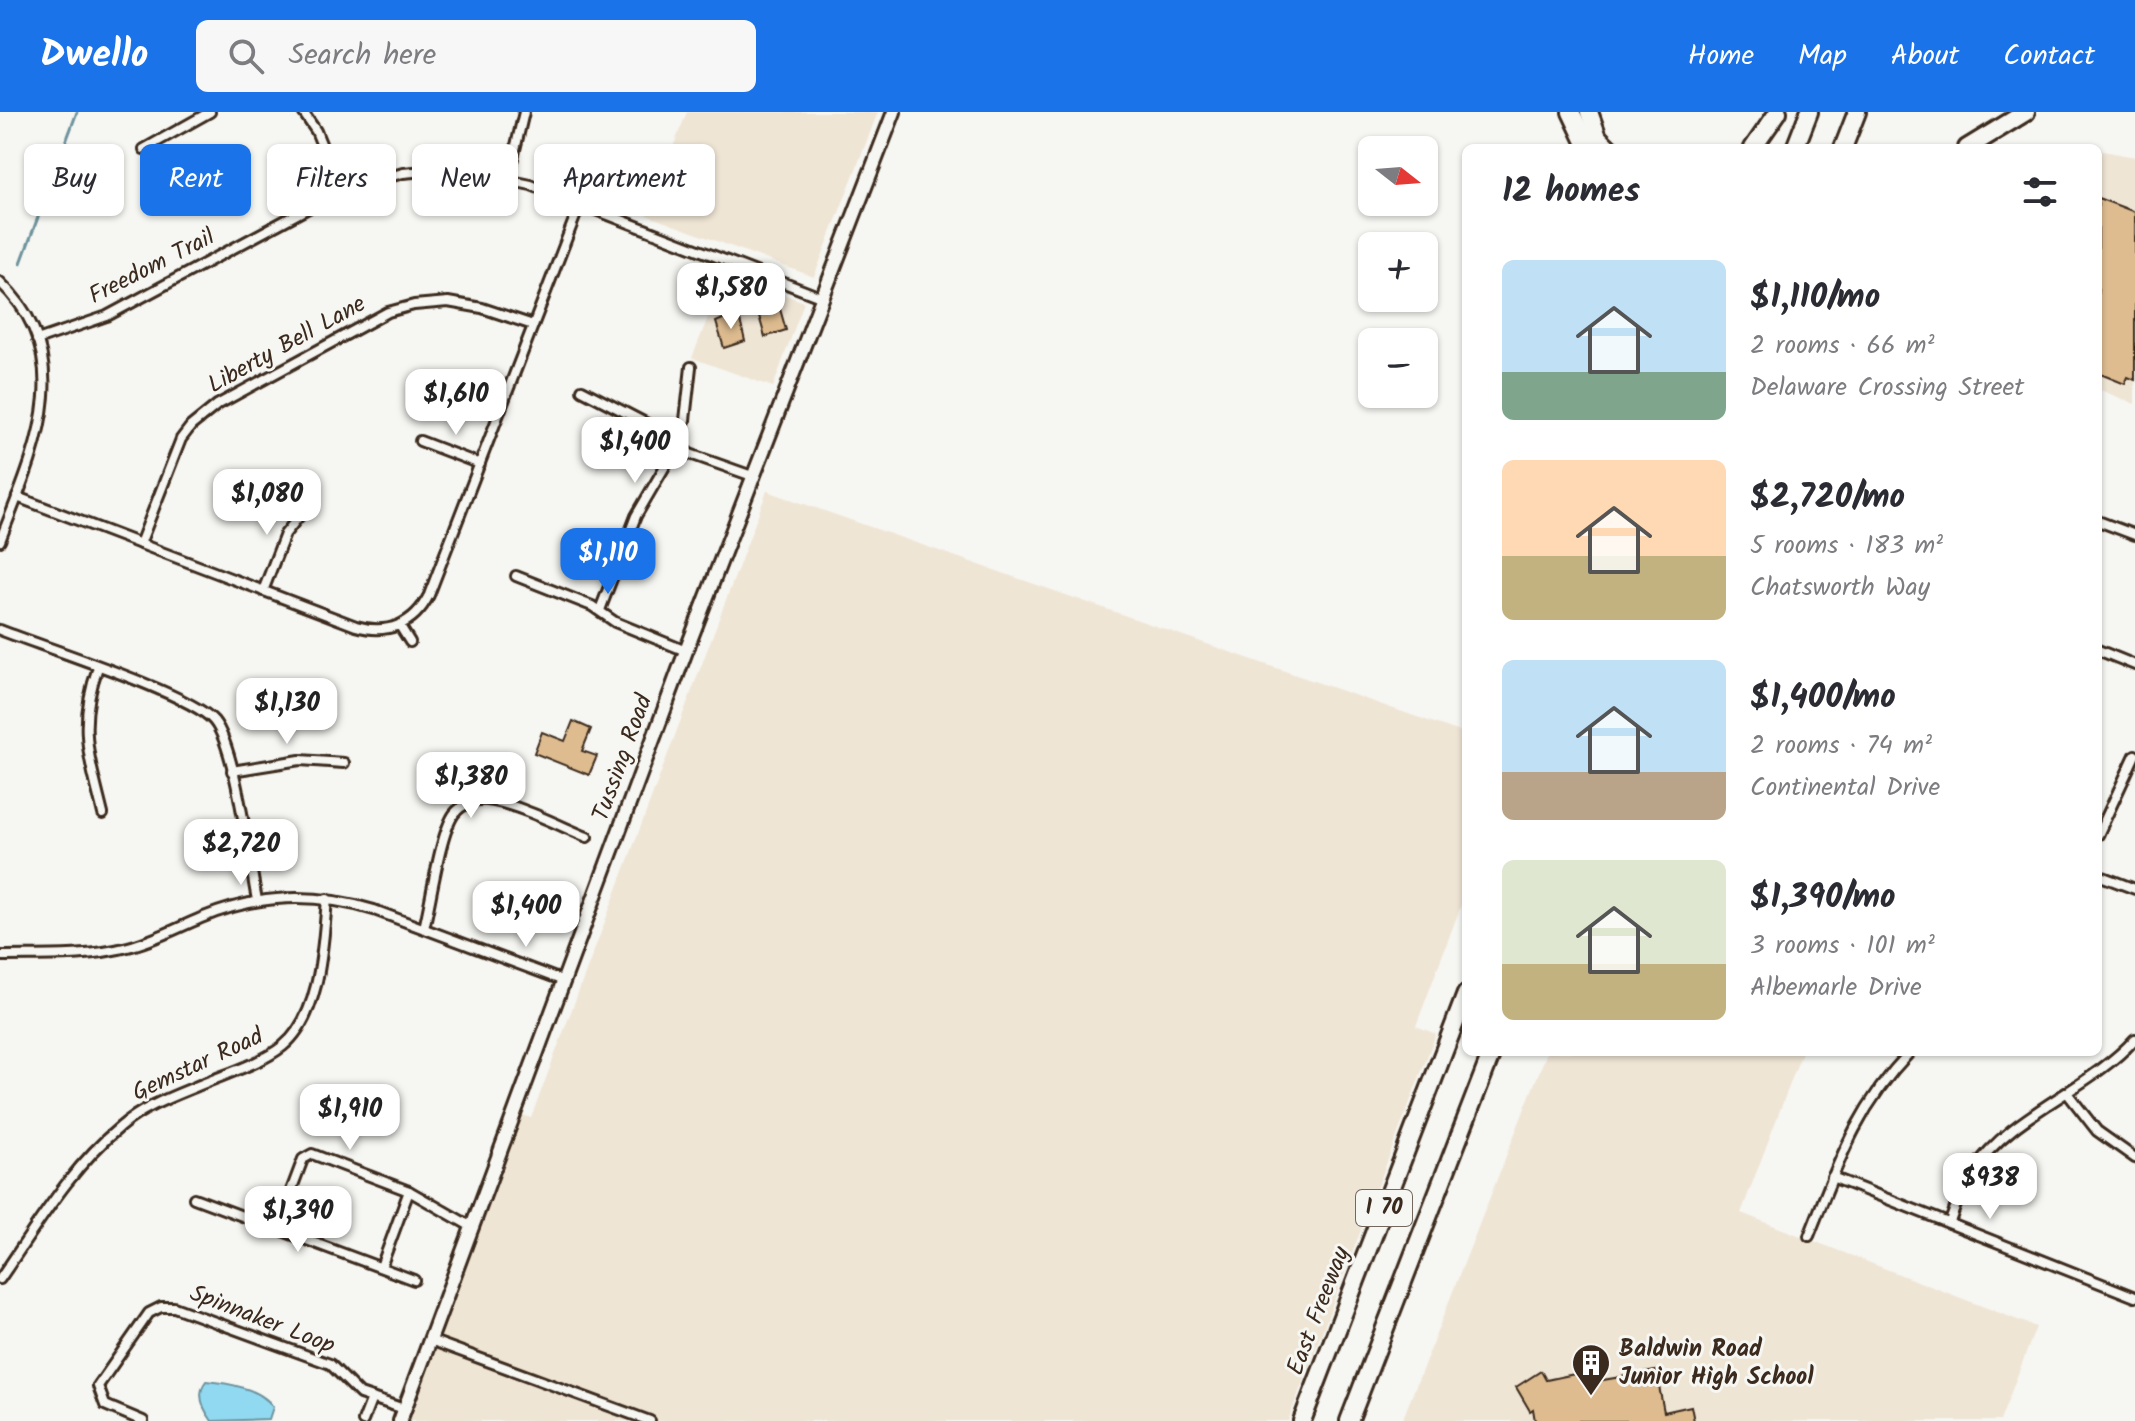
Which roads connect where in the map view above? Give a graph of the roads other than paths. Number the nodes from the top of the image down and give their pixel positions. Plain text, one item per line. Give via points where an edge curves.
1 (210, 112) edge
2 (303, 112) edge
3 (524, 112) edge
4 (894, 112) edge
5 (1571, 112) edge
6 (1589, 112) edge
7 (1778, 112) edge
8 (1809, 112) edge
9 (1857, 112) edge
10 (2026, 112) edge
11 (153, 144) edge
12 (321, 144) edge
13 (516, 144) edge
14 (1586, 144) edge
15 (1605, 144) edge
16 (1756, 144) edge
17 (1797, 144) edge
18 (1845, 144) edge
19 (1974, 144) edge
20 (293, 216) edge
21 (575, 216) edge
22 (611, 216) edge
23 (0, 282) edge
24 (823, 298) junction
25 (533, 325) junction
26 (37, 340) junction
27 (691, 367) dead end
28 (582, 390) dead end
29 (420, 441) dead end
30 (678, 444) junction
31 (480, 464) junction
32 (755, 477) junction
33 (17, 497) junction
34 (308, 505) dead end
35 (2102, 523) edge
36 (2135, 535) edge
37 (0, 541) edge
38 (140, 544) junction
39 (516, 576) dead end
40 (263, 591) junction
41 (600, 610) junction
42 (400, 626) junction
43 (0, 630) edge
44 (410, 642) dead end
45 (686, 651) junction
46 (2102, 652) edge
47 (2135, 665) edge
48 (98, 667) junction
49 (2135, 755) edge
50 (344, 763) dead end
51 (232, 771) junction
52 (103, 814) dead end
53 (2102, 826) edge
54 (587, 837) dead end
55 (2102, 877) edge
56 (2135, 889) edge
57 (327, 899) junction
58 (257, 900) junction
59 (424, 928) junction
60 (0, 956) edge
61 (564, 981) junction
62 (1462, 1004) edge
63 (2135, 1039) edge
64 (1490, 1056) edge
65 (1907, 1056) edge
66 (2068, 1094) junction
67 (2135, 1158) edge
68 (1832, 1177) junction
69 (409, 1191) junction
70 (194, 1198) dead end
71 (1950, 1222) junction
72 (472, 1227) junction
73 (277, 1228) junction
74 (1809, 1236) dead end
75 (381, 1267) junction
76 (0, 1279) edge
77 (414, 1280) dead end
78 (2135, 1297) edge
79 (430, 1340) junction
80 (372, 1398) junction
81 (402, 1415) edge
82 (143, 1421) edge
83 (363, 1421) edge
84 (650, 1421) edge
85 (1302, 1421) edge
86 (1349, 1421) edge

1 - 11 street
2 - 12 street
3 - 13 street
4 - 24 main road, Tussing Road
5 - 14 highway
6 - 15 highway
7 - 16 highway
8 - 17 highway
9 - 18 highway
10 - 19 highway
20 - 26 street, Freedom Trail via 107,316
21 - 25 street
22 - 24 street, Freedom Trail
23 - 26 street
24 - 32 main road, Tussing Road
25 - 31 street
25 - 38 street, Liberty Bell Lane via 466,304 414,305 371,320 230,398 203,415 181,439
26 - 33 street via 45,407
27 - 30 street
28 - 30 street
29 - 31 street
30 - 32 street via 690,454
30 - 41 street via 636,516
31 - 42 street via 429,595
32 - 45 main road, Tussing Road
33 - 37 street
33 - 38 street
34 - 40 street via 285,534
35 - 36 street
38 - 40 street
39 - 41 street
40 - 42 street via 367,629
41 - 45 street via 615,622
42 - 44 street
43 - 48 street
45 - 61 main road, Tussing Road
46 - 47 street
48 - 51 street via 207,714 227,745
48 - 52 street via 84,726
49 - 53 street
50 - 51 street via 300,760
51 - 58 street
54 - 59 street via 497,803 467,803 448,828
55 - 56 street
57 - 58 street
57 - 59 street
57 - 76 street, Gemstar Road via 321,966 290,1040 272,1053 150,1106 120,1126 84,1162
58 - 60 street via 101,953
59 - 61 street
61 - 72 main road, Tussing Road
62 - 85 highway, East Freeway / I 70
63 - 66 street
64 - 86 highway, I 70
65 - 68 street via 1869,1100
66 - 67 street via 2097,1131
66 - 71 street via 1995,1145 1973,1170
68 - 71 street
68 - 74 street
69 - 72 street
69 - 73 street via 309,1154
69 - 75 street
70 - 73 street
71 - 78 street
72 - 79 main road, Tussing Road
73 - 75 street
75 - 77 street
79 - 81 main road, Tussing Road
79 - 84 street
80 - 81 street, Spinnaker Loop
80 - 82 street, Spinnaker Loop via 360,1394 330,1364 174,1307 161,1307 149,1313 98,1386 105,1405
80 - 83 street

